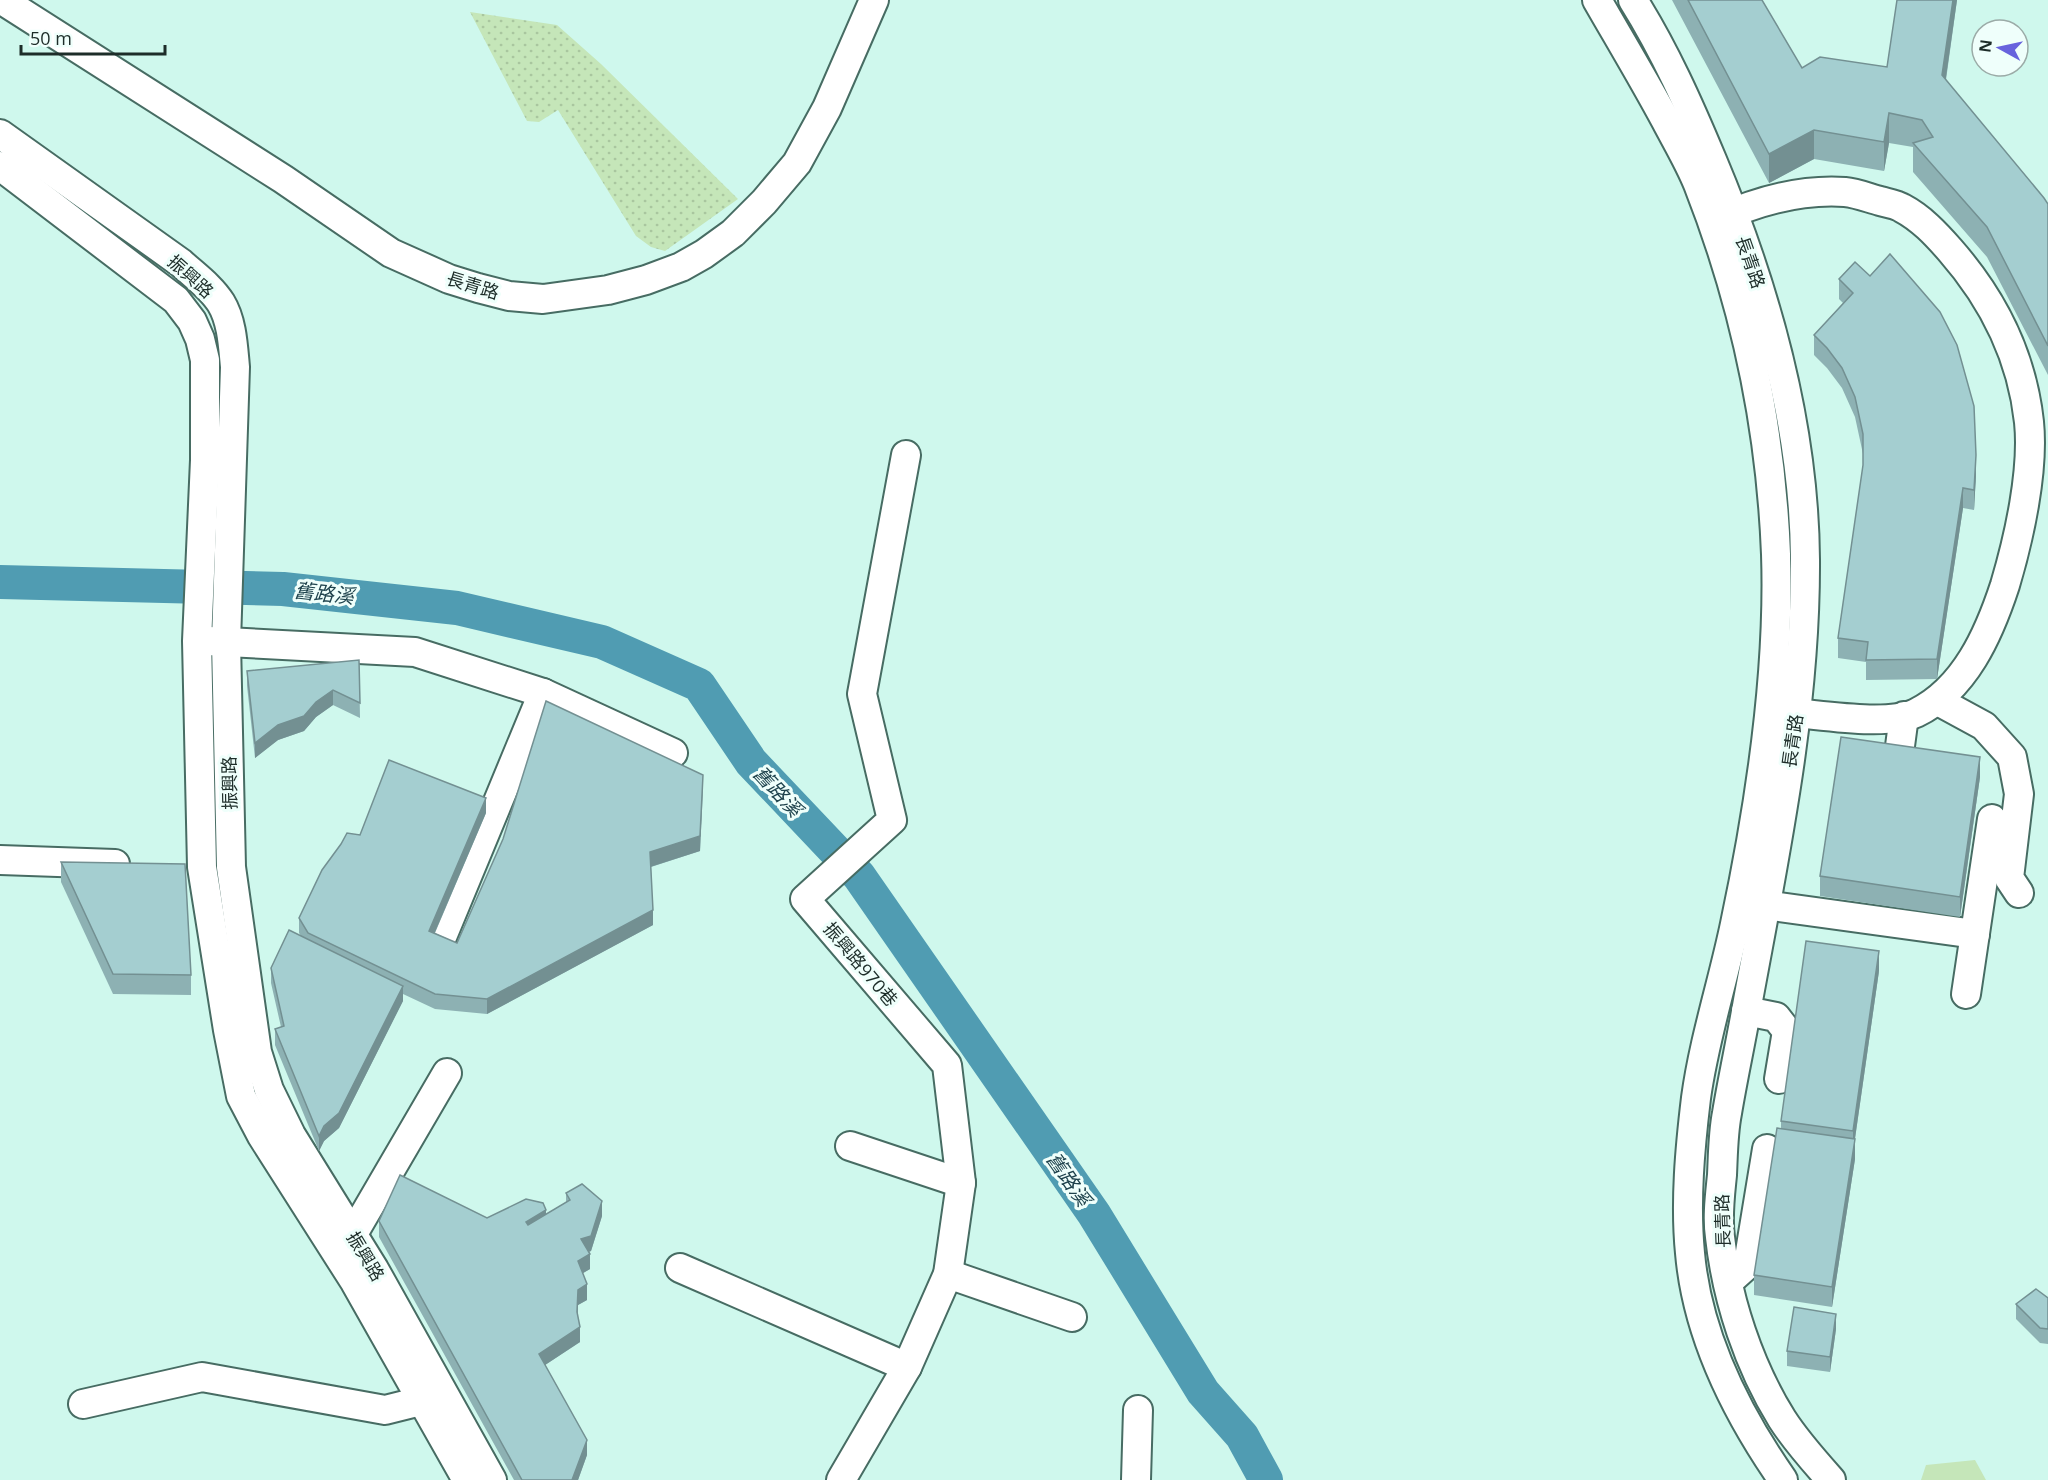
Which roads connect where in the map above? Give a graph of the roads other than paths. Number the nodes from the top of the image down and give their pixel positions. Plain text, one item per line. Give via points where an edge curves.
1 (2, 0) edge
2 (874, 0) edge
3 (1597, 0) edge
4 (1634, 0) edge
5 (0, 134) edge
6 (0, 166) edge
7 (1722, 217) junction
8 (906, 455) dead end
9 (197, 641) junction
10 (226, 642) junction
11 (543, 693) junction
12 (1938, 701) junction
13 (1769, 710) junction
14 (1797, 712) junction
15 (1904, 716) junction
16 (673, 753) dead end
17 (1898, 761) edge
18 (1992, 819) dead end
19 (0, 860) edge
20 (143, 865) edge
21 (191, 866) junction
22 (231, 867) junction
23 (2019, 893) dead end
24 (1765, 905) junction
25 (1975, 933) junction
26 (437, 949) edge
27 (1966, 994) dead end
28 (1746, 1011) junction
29 (447, 1073) dead end
30 (1779, 1079) dead end
31 (1692, 1142) junction
32 (850, 1146) dead end
33 (1724, 1146) junction
34 (1767, 1149) dead end
35 (961, 1183) junction
36 (344, 1242) junction
37 (680, 1268) dead end
38 (948, 1274) junction
39 (1728, 1282) junction
40 (1072, 1317) dead end
41 (907, 1367) junction
42 (435, 1398) junction
43 (83, 1404) dead end
44 (1138, 1410) dead end
45 (467, 1480) edge
46 (492, 1480) edge
47 (841, 1480) edge
48 (1136, 1480) edge
49 (1784, 1480) edge
50 (1831, 1480) edge

1 - 2 street, 長青路 via 283,179 390,253 478,288 543,299 646,280 689,263 733,233 797,163 827,108
3 - 7 street, 長青路 via 1697,181
4 - 7 street, 長青路 via 1688,103
5 - 10 street, 振興路 via 181,263 221,304 231,331 235,367
6 - 9 street, 振興路 via 176,300 200,339 205,360 205,460
7 - 12 street via 1811,193 1846,192 1901,207 1930,227 1969,272 2008,337 2029,423 2029,468 2020,521 2010,568 1978,651
7 - 13 street, 長青路 via 1766,446 1776,556
7 - 14 street, 長青路 via 1760,285 1780,364 1804,505 1804,614
8 - 35 street, 振興路970巷 via 862,694 892,820 805,899 947,1065
9 - 10 street
9 - 21 street, 振興路
10 - 11 street via 415,652
10 - 22 street, 振興路
11 - 16 street
11 - 26 street
12 - 15 street
12 - 23 street via 1984,726 2012,757 2019,794 2009,878
13 - 14 street
13 - 31 street, 長青路 via 1750,843 1711,1023
14 - 15 street via 1862,719
14 - 24 street, 長青路
15 - 17 street
18 - 25 street
19 - 20 street
21 - 22 street
21 - 36 street, 振興路 via 241,1096 262,1136
22 - 36 street, 振興路 via 257,1052 269,1090
24 - 25 street
24 - 28 street, 長青路
25 - 27 street
28 - 30 street via 1776,1017 1787,1030
28 - 33 street, 長青路 via 1726,1115
29 - 36 street
31 - 33 street
31 - 49 street, 長青路 via 1690,1254 1699,1305 1729,1384 1760,1446
32 - 35 street
33 - 39 street, 長青路 via 1719,1234
34 - 39 street via 1748,1264
35 - 38 street, 振興路970巷
36 - 42 street, 振興路
37 - 41 street
38 - 40 street
38 - 41 street, 振興路970巷
39 - 50 street, 長青路 via 1738,1323 1782,1419
41 - 47 street, 振興路970巷
42 - 43 street via 385,1410 202,1377
42 - 45 street, 振興路
42 - 46 street, 振興路
44 - 48 street

